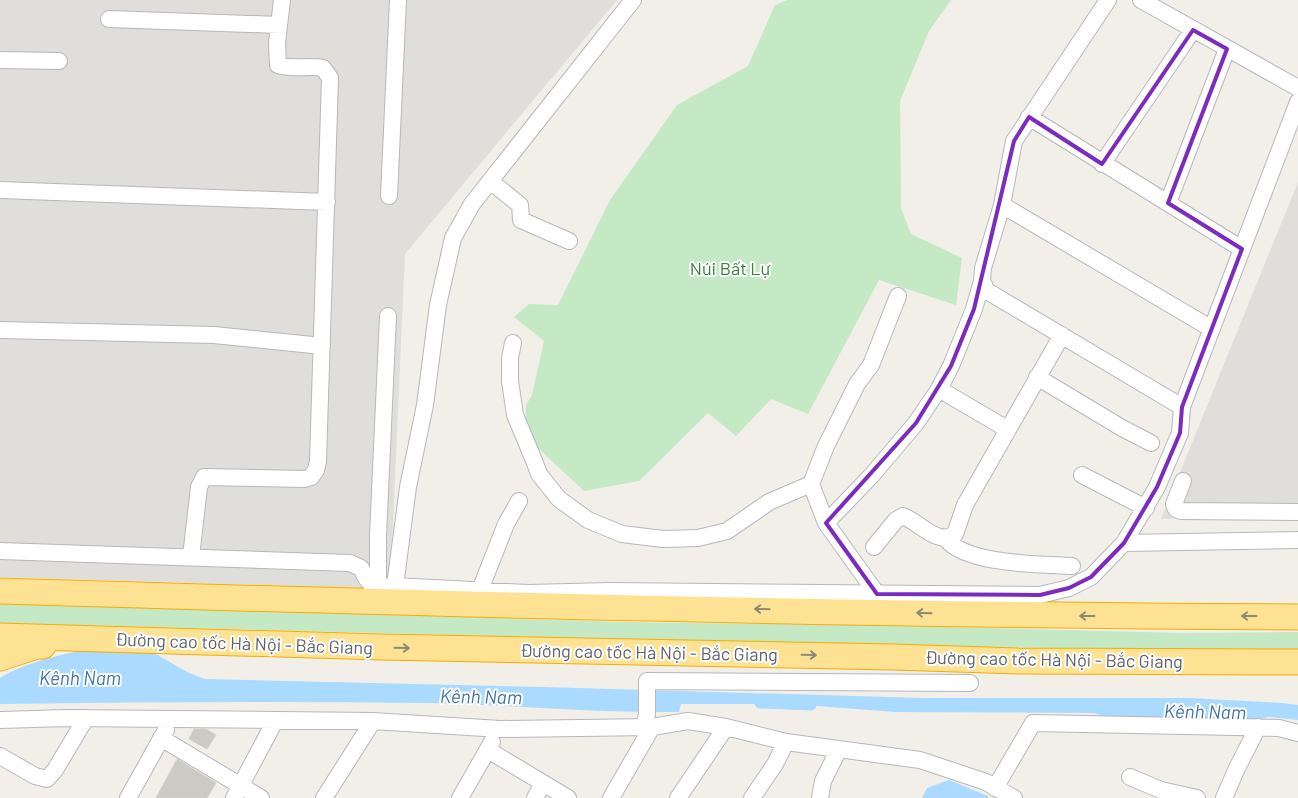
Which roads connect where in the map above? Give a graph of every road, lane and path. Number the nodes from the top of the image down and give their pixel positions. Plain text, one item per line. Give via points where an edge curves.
1 (282, 0) edge
2 (398, 0) edge
3 (633, 0) edge
4 (1108, 0) edge
5 (1141, 0) edge
6 (109, 19) dead end
7 (279, 25) junction
8 (1193, 30) junction
9 (1227, 49) junction
10 (0, 60) edge
11 (59, 61) dead end
12 (1298, 88) edge
13 (1298, 102) edge
14 (1029, 118) junction
15 (1102, 164) junction
16 (490, 181) junction
17 (0, 190) edge
18 (389, 196) dead end
19 (327, 202) junction
20 (1168, 203) junction
21 (1002, 205) junction
22 (570, 241) dead end
23 (1242, 249) junction
24 (982, 282) junction
25 (898, 296) dead end
26 (388, 316) dead end
27 (1212, 329) junction
28 (0, 330) edge
29 (1062, 335) junction
30 (513, 343) dead end
31 (322, 346) junction
32 (1037, 377) junction
33 (939, 388) junction
34 (1182, 406) junction
35 (1007, 429) junction
36 (1150, 443) dead end
37 (1082, 475) dead end
38 (1183, 481) dead end
39 (811, 484) junction
40 (519, 502) dead end
41 (1146, 508) junction
42 (1298, 512) edge
43 (826, 524) junction
44 (946, 538) junction
45 (1298, 540) edge
46 (1124, 543) junction
47 (874, 546) dead end
48 (0, 551) edge
49 (191, 558) junction
50 (1072, 566) dead end
51 (395, 586) junction
52 (378, 587) junction
53 (480, 590) junction
54 (0, 591) edge
55 (877, 594) junction
56 (1298, 617) edge
57 (0, 636) edge
58 (178, 641) junction
59 (0, 658) edge
60 (1298, 664) edge
61 (970, 684) dead end
62 (86, 718) junction
63 (0, 720) edge
64 (172, 720) junction
65 (275, 721) junction
66 (374, 721) junction
67 (648, 722) junction
68 (726, 726) junction
69 (1258, 728) junction
70 (500, 729) junction
71 (1298, 733) edge
72 (162, 738) junction
73 (786, 742) junction
74 (839, 749) junction
75 (488, 750) junction
76 (0, 756) edge
77 (1130, 777) dead end
78 (543, 783) junction
79 (237, 792) edge
80 (1006, 795) edge
81 (1179, 796) edge
82 (128, 798) edge
83 (261, 798) edge
84 (324, 798) edge
85 (460, 798) edge
86 (534, 798) edge
87 (568, 798) edge
88 (611, 798) edge
89 (678, 798) edge
90 (752, 798) edge
91 (820, 798) edge
92 (1197, 798) edge
93 (1224, 798) edge

1 - 7 street
2 - 18 street
3 - 16 street
4 - 14 street
5 - 8 street
6 - 7 street
7 - 19 street via 278,65 316,66 323,68 330,78
8 - 9 street
8 - 15 street
9 - 12 street
9 - 20 street
10 - 11 street
13 - 23 street
14 - 15 street
14 - 21 street via 1014,141
15 - 20 street
16 - 22 street via 520,205 521,220
16 - 51 street via 468,210 451,248 438,305
17 - 19 street
19 - 31 street
20 - 23 street
21 - 24 street via 983,268
21 - 27 street
23 - 27 street
24 - 29 street via 987,291
24 - 33 street via 951,366
25 - 39 street via 871,366 858,384 826,446
26 - 52 street
27 - 34 street
28 - 31 street via 214,335
29 - 32 street
29 - 34 street
30 - 39 street via 510,381 515,416 539,474 559,499 588,520 622,534 663,539 698,538 727,530 769,502
31 - 49 street via 316,470 311,477 304,479 204,477 199,487
32 - 35 street
32 - 36 street
33 - 35 street
33 - 43 street via 916,423
34 - 41 street via 1180,433
35 - 44 street via 965,506 955,534
37 - 41 street
38 - 42 street via 1174,504 1181,511
39 - 43 street
40 - 53 street via 506,524
41 - 46 street
43 - 55 street
44 - 47 street via 940,538 904,516 896,520
44 - 50 street via 962,551 995,561
45 - 46 street
46 - 55 street via 1091,577 1070,588 1040,595
48 - 49 street
49 - 52 street via 350,563 361,568 367,581
51 - 52 street
51 - 53 street
53 - 55 street
56 -> 54 highway via 391,603
57 - 58 highway, Đường cao tốc Hà Nội - Bắc Giang
58 - 59 highway via 37,646
58 -> 60 highway, Đường cao tốc Hà Nội - Bắc Giang via 1018,661
61 - 67 street via 647,681
62 - 63 street
62 - 64 street
62 - 76 street via 47,779 35,776
64 - 65 street
64 - 72 street
65 - 66 street
65 - 79 street
66 - 70 street
66 - 84 street
67 - 68 street via 688,721
67 - 70 street
67 - 88 street
68 - 73 street
68 - 89 street
69 - 71 street via 1279,728
69 - 80 street via 1033,723
69 - 93 street
70 - 75 street
72 - 79 street
72 - 82 street
73 - 74 street
73 - 90 street
74 - 80 street via 920,760 986,782
74 - 91 street via 823,781
75 - 78 street
75 - 85 street
77 - 81 street
78 - 86 street
78 - 87 street
79 - 83 street
81 - 92 street

